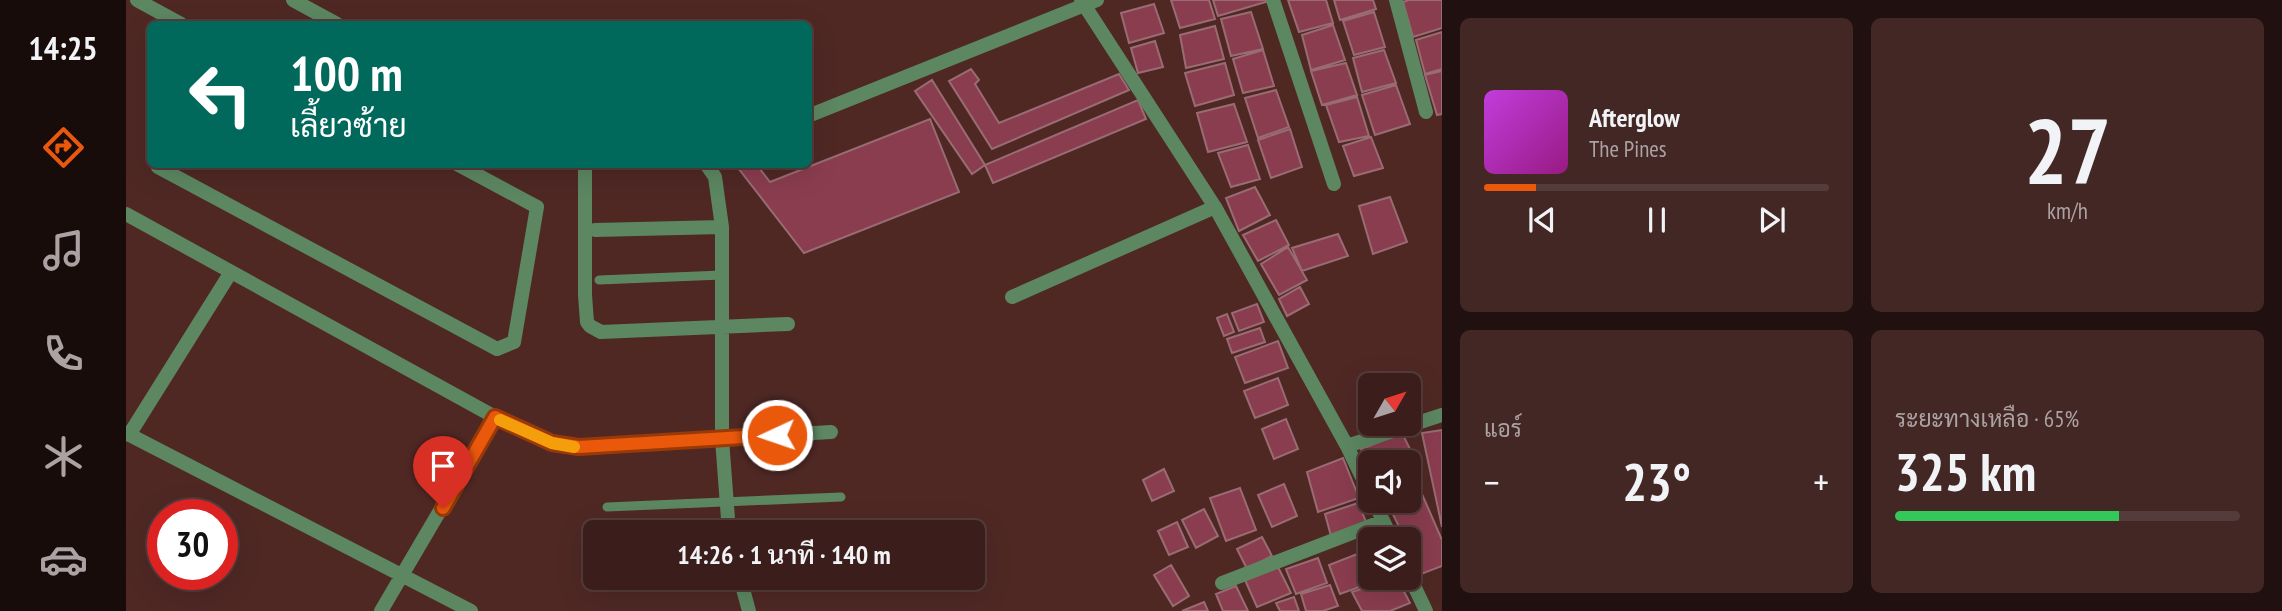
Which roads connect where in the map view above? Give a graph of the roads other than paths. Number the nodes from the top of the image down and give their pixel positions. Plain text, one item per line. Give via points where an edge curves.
1 (137, 0) edge
2 (293, 0) edge
3 (1273, 0) edge
4 (1396, 0) edge
5 (1087, 2) edge
6 (176, 21) edge
7 (332, 21) edge
8 (1426, 113) dead end
9 (812, 114) edge
10 (160, 168) edge
11 (464, 168) edge
12 (585, 168) edge
13 (709, 168) edge
14 (1335, 184) dead end
15 (1214, 207) junction
16 (126, 214) edge
17 (722, 227) junction
18 (596, 230) dead end
19 (231, 272) junction
20 (722, 275) junction
21 (599, 281) dead end
22 (1012, 296) dead end
23 (788, 324) dead end
24 (723, 326) junction
25 (1442, 415) edge
26 (495, 417) junction
27 (831, 432) dead end
28 (128, 434) edge
29 (722, 439) junction
30 (1347, 446) junction
31 (1358, 469) edge
32 (841, 497) dead end
33 (728, 502) junction
34 (607, 507) dead end
35 (1379, 513) edge
36 (729, 520) edge
37 (1383, 521) junction
38 (1386, 527) edge
39 (404, 575) junction
40 (1222, 583) dead end
41 (743, 590) edge
42 (1416, 590) edge
43 (381, 611) edge
44 (471, 611) edge
45 (749, 611) edge
46 (1426, 611) edge

1 - 6 street
2 - 7 street
3 - 14 street
4 - 8 street
5 - 9 street
5 - 15 street
10 - 11 street via 497,349 514,342 537,207
12 - 24 street via 588,324 601,331
13 - 17 street via 715,177
15 - 22 street
15 - 30 street
16 - 19 street
17 - 18 street
17 - 20 street
19 - 26 street
19 - 28 street
20 - 21 lane
20 - 24 street
23 - 24 street
24 - 29 street
25 - 30 street
26 - 29 street via 552,443 579,447
26 - 39 street
27 - 29 street
28 - 39 street
29 - 33 street
30 - 31 street
32 - 33 lane
33 - 34 lane
33 - 36 street
35 - 37 street
37 - 38 street
37 - 40 street
39 - 43 street
39 - 44 street
41 - 45 street
42 - 46 street

